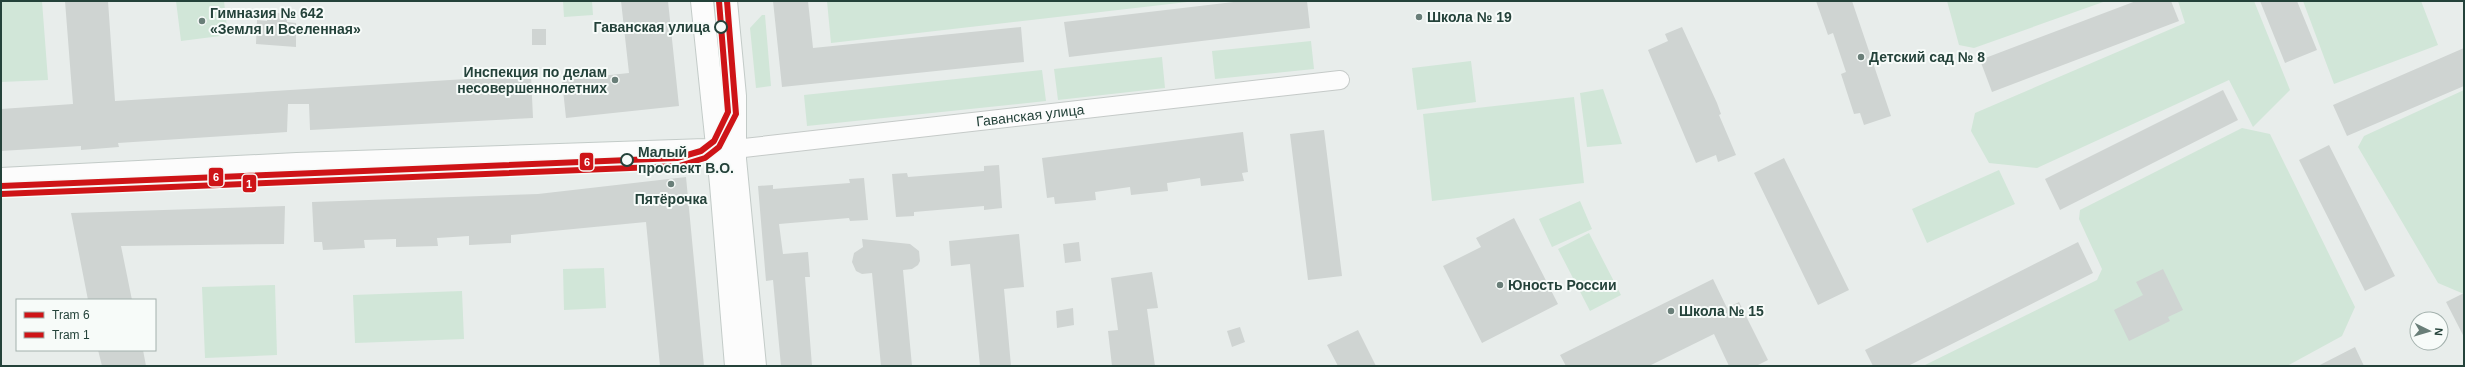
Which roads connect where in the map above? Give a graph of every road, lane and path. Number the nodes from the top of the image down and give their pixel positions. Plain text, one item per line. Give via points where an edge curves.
1 (702, 1) edge
2 (726, 1) edge
3 (1340, 80) dead end
4 (726, 149) junction
5 (1, 179) edge
6 (736, 366) edge
7 (755, 366) edge

1 - 4 main road
2 - 4 main road via 735,96
3 - 4 street, Гаванская улица
4 - 5 main road, Гаванская улица via 297,164
4 - 6 main road
4 - 7 main road

